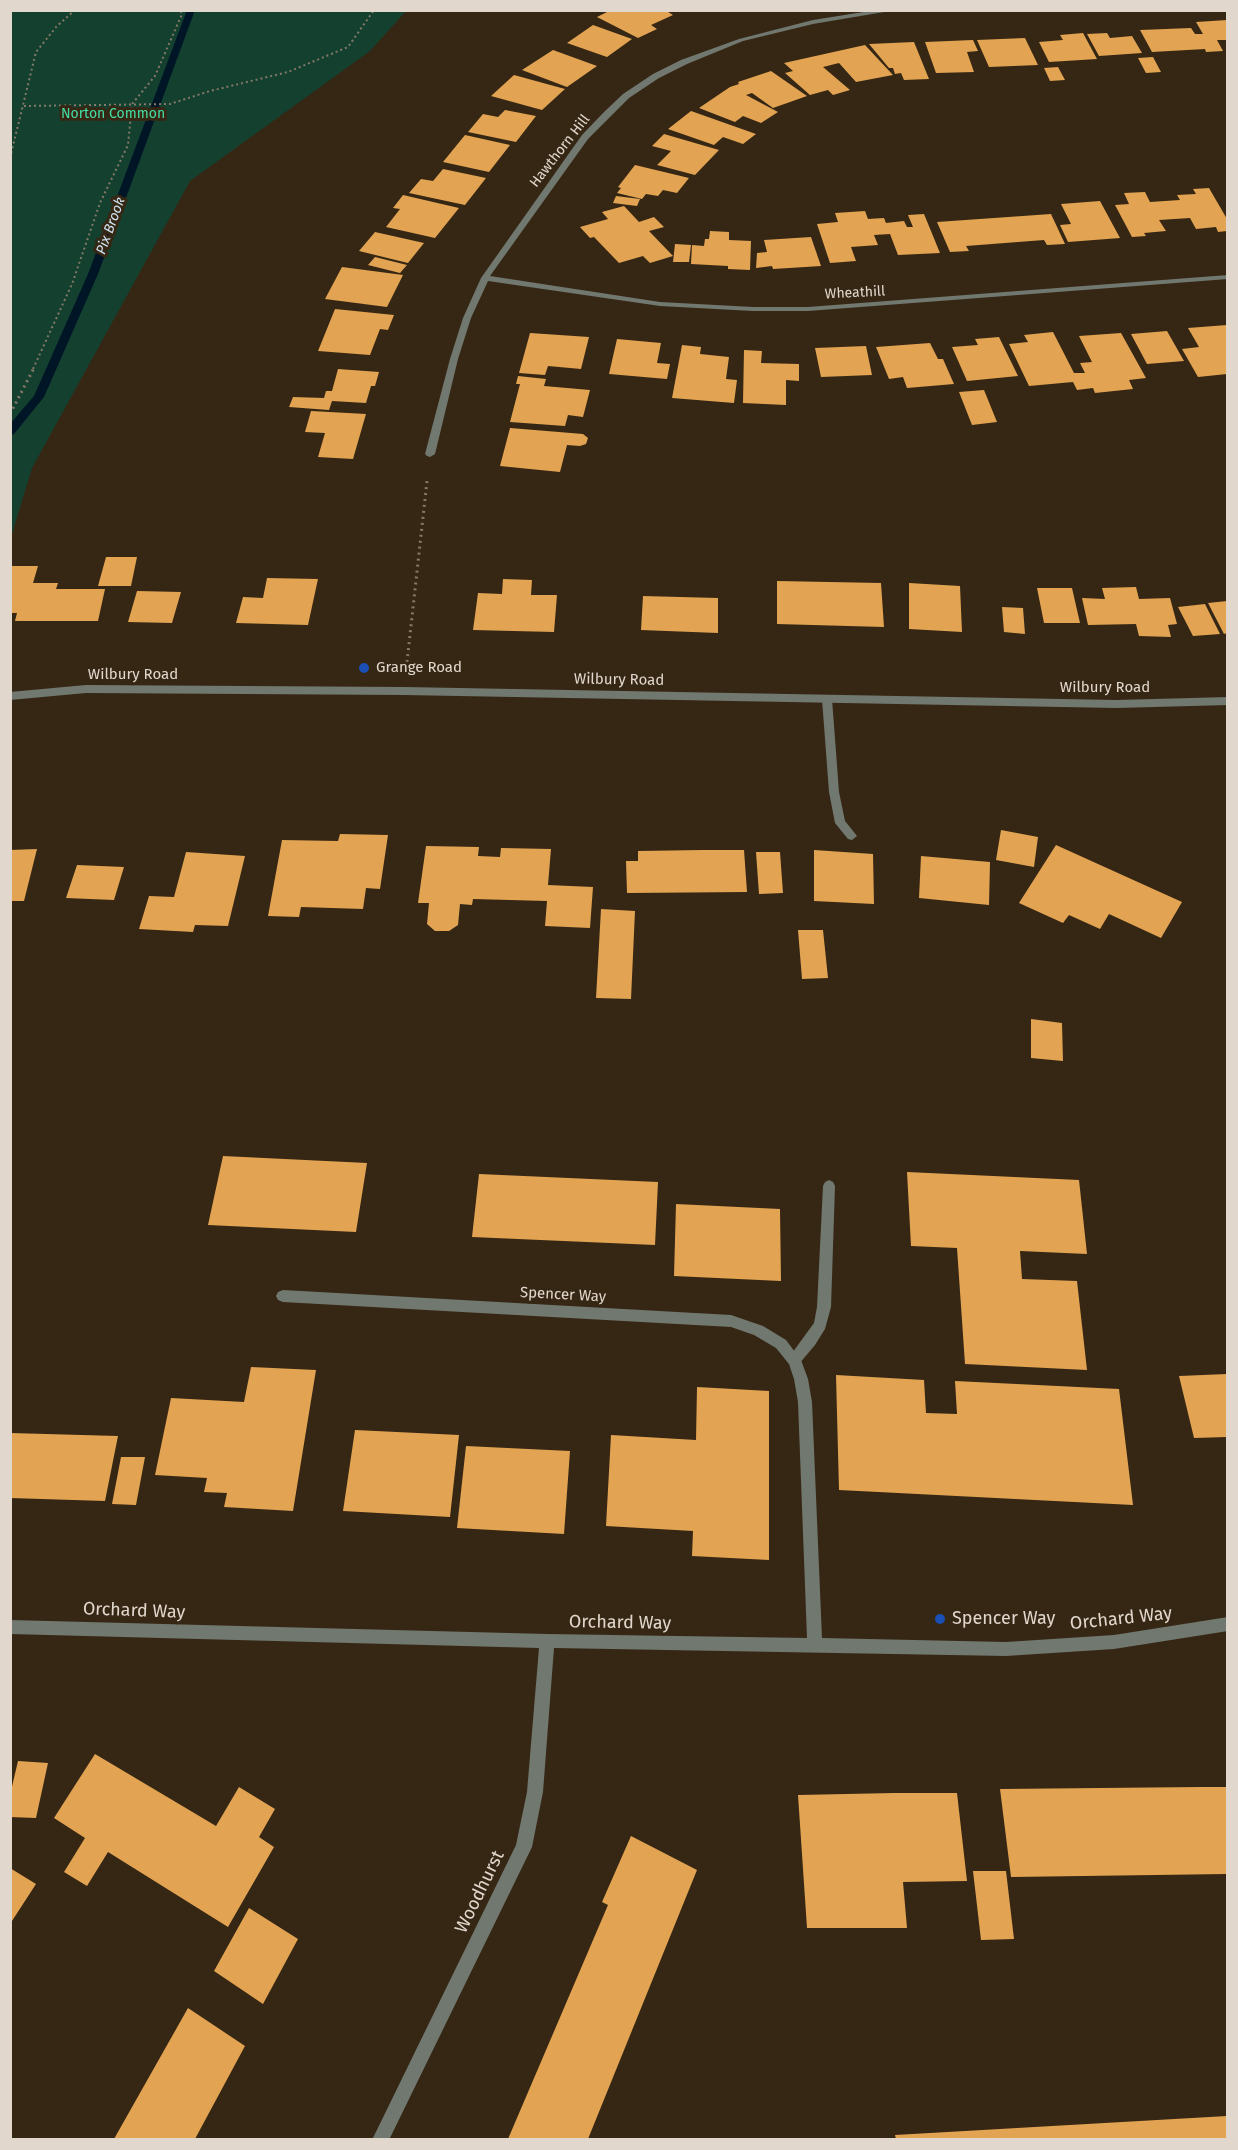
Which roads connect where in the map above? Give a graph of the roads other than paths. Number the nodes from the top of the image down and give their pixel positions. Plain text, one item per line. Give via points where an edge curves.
1 (893, 10) edge
2 (1227, 277) edge
3 (485, 278) junction
4 (430, 454) road end
5 (10, 696) edge
6 (827, 699) junction
7 (1227, 701) edge
8 (852, 836) dead end
9 (829, 1186) dead end
10 (283, 1296) dead end
11 (794, 1360) junction
12 (1227, 1624) edge
13 (10, 1627) edge
14 (547, 1641) junction
15 (815, 1645) junction
16 (380, 2139) edge

1 - 3 street, Hawthorn Hill via 813,22 741,40 656,76 626,96 585,137
2 - 3 street, Wheathill via 808,309 669,304
3 - 4 street, Hawthorn Hill via 454,359
5 - 6 street, Wilbury Road via 86,689
6 - 7 street, Wilbury Road via 1117,704
6 - 8 street via 834,792 840,823
9 - 11 street via 824,1307 820,1325
10 - 11 street, Spencer Way via 731,1321 758,1330 781,1344
11 - 15 street, Spencer Way via 805,1402
12 - 15 street, Orchard Way via 1114,1642 1006,1649
13 - 14 street, Orchard Way
14 - 15 street, Orchard Way
14 - 16 street, Woodhurst via 535,1792 524,1846

